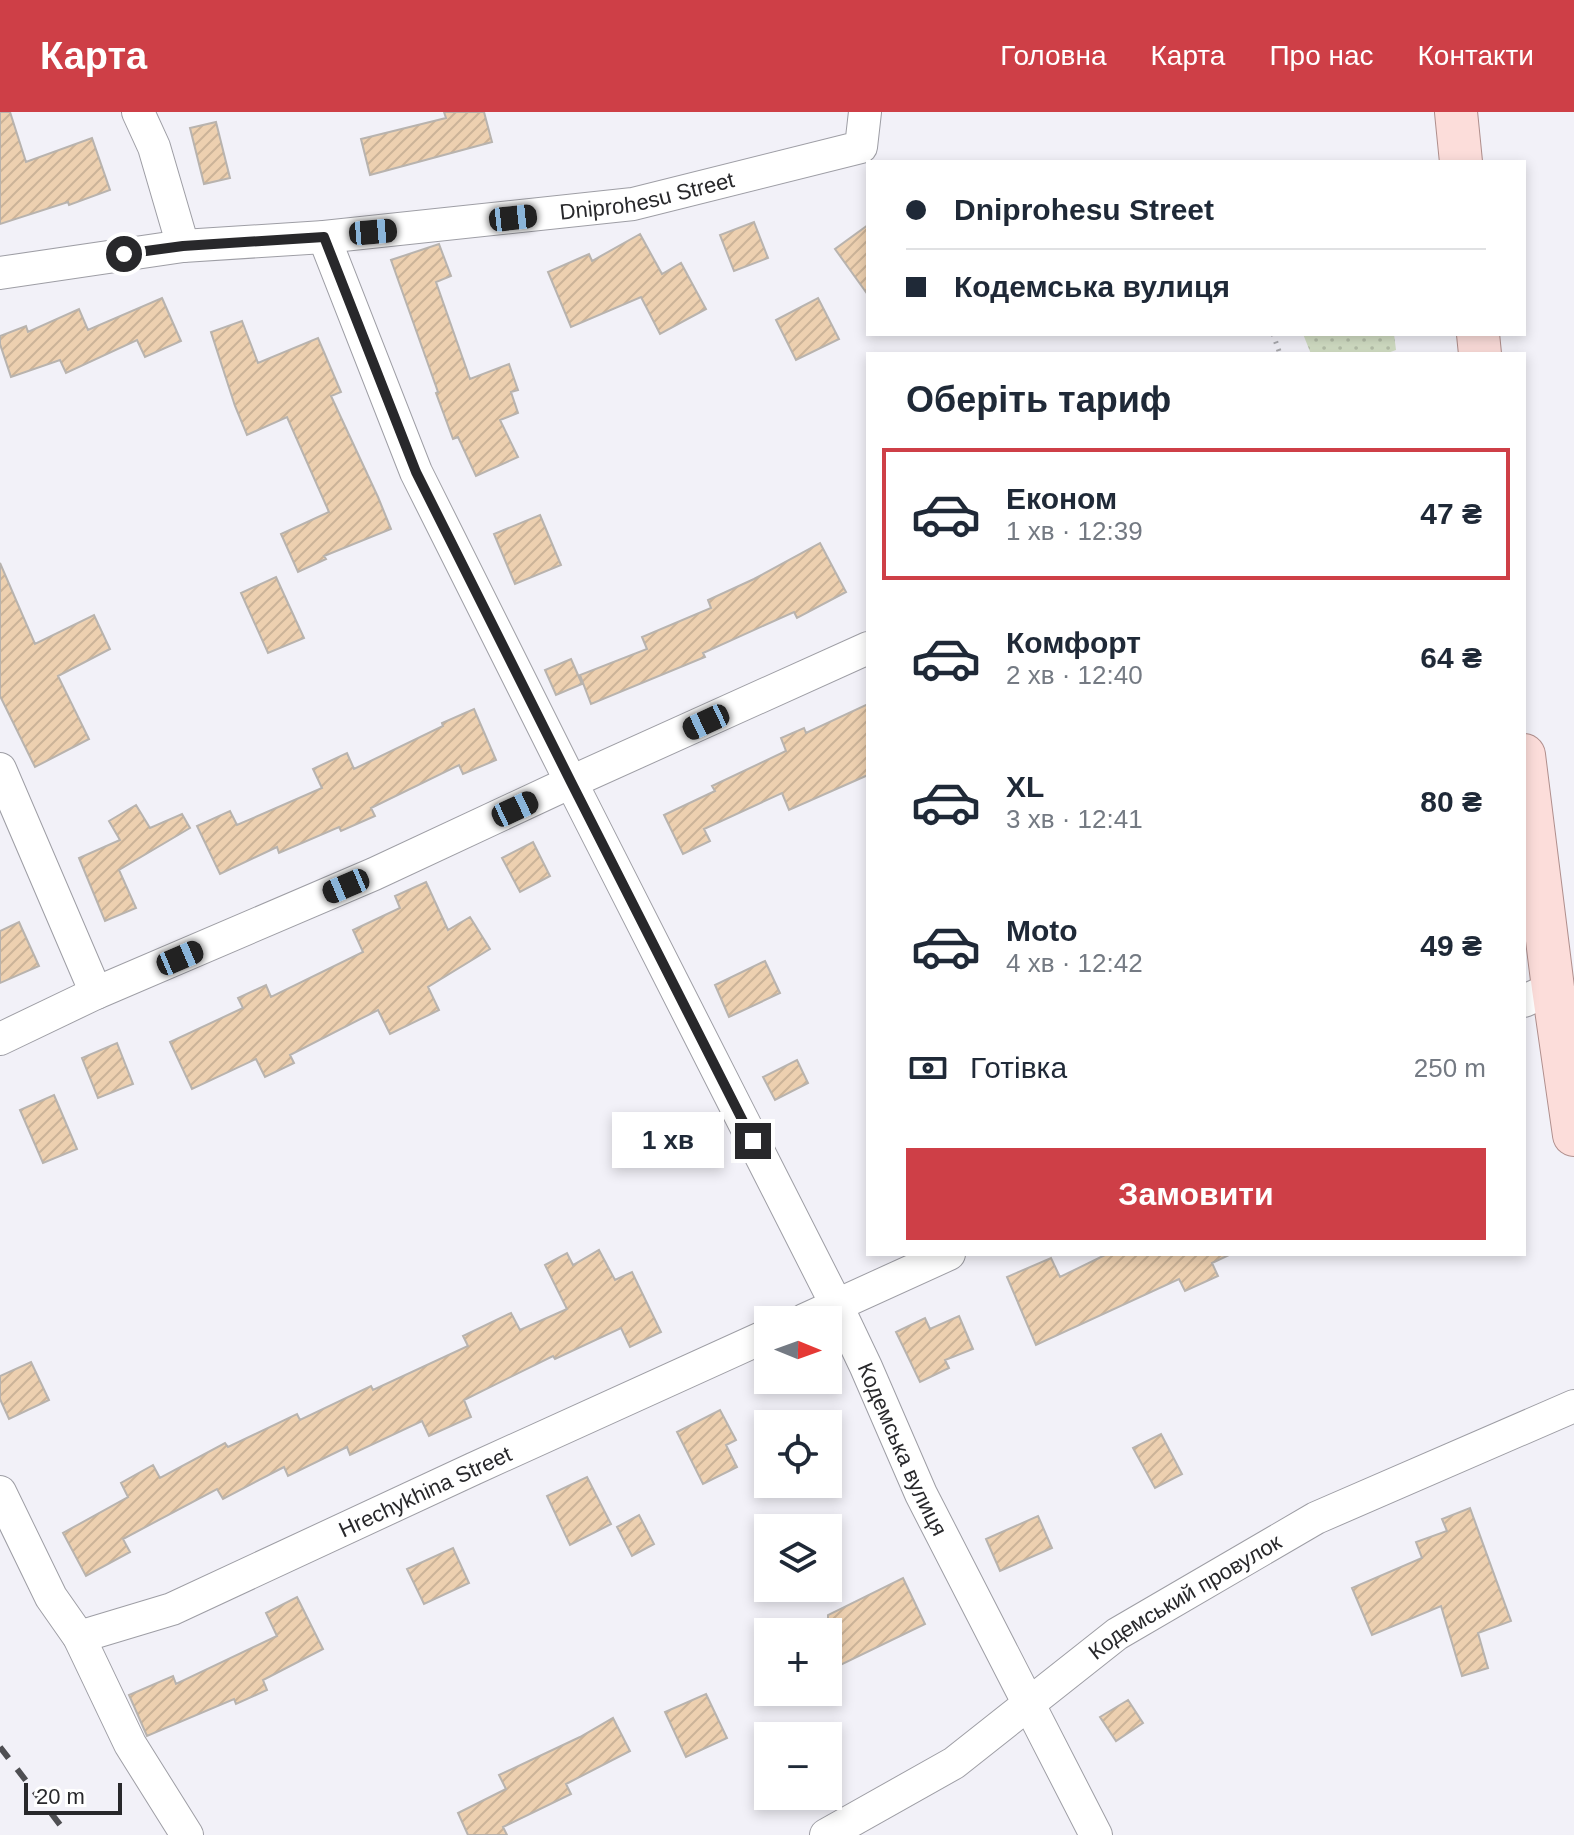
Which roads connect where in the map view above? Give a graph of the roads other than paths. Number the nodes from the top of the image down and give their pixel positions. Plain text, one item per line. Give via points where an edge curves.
1 (138, 112) edge
2 (865, 112) edge
3 (1456, 112) edge
4 (1461, 160) edge
5 (324, 237) junction
6 (183, 246) junction
7 (0, 273) edge
8 (866, 649) edge
9 (0, 769) edge
10 (571, 782) junction
11 (1526, 787) edge
12 (96, 993) junction
13 (1539, 994) edge
14 (0, 1039) edge
15 (1574, 1135) edge
16 (945, 1256) edge
17 (837, 1306) joint
18 (842, 1317) edge
19 (754, 1341) edge
20 (1574, 1406) edge
21 (0, 1492) edge
22 (79, 1637) junction
23 (1027, 1703) junction
24 (187, 1835) edge
25 (826, 1835) edge
26 (1096, 1835) edge

1 - 6 street via 154,147
2 - 5 street, Dniprohesu Street via 861,147 633,204
3 - 4 main road
5 - 6 street, Dniprohesu Street
5 - 10 street, Кодемська вулиця via 416,472
6 - 7 street, Dniprohesu Street
8 - 10 street
9 - 12 street
10 - 12 street via 374,874
10 - 17 street, Кодемська вулиця
11 - 13 main road
12 - 14 street
13 - 15 main road
16 - 17 street
18 - 23 street, Кодемська вулиця via 921,1494
19 - 22 street, Hrechykhina Street via 172,1609
20 - 23 street, Кодемський провулок via 1316,1518 1117,1634
21 - 22 street via 51,1597
22 - 24 street via 130,1744
23 - 25 street, Кодемський провулок via 954,1763
23 - 26 street, Кодемська вулиця

